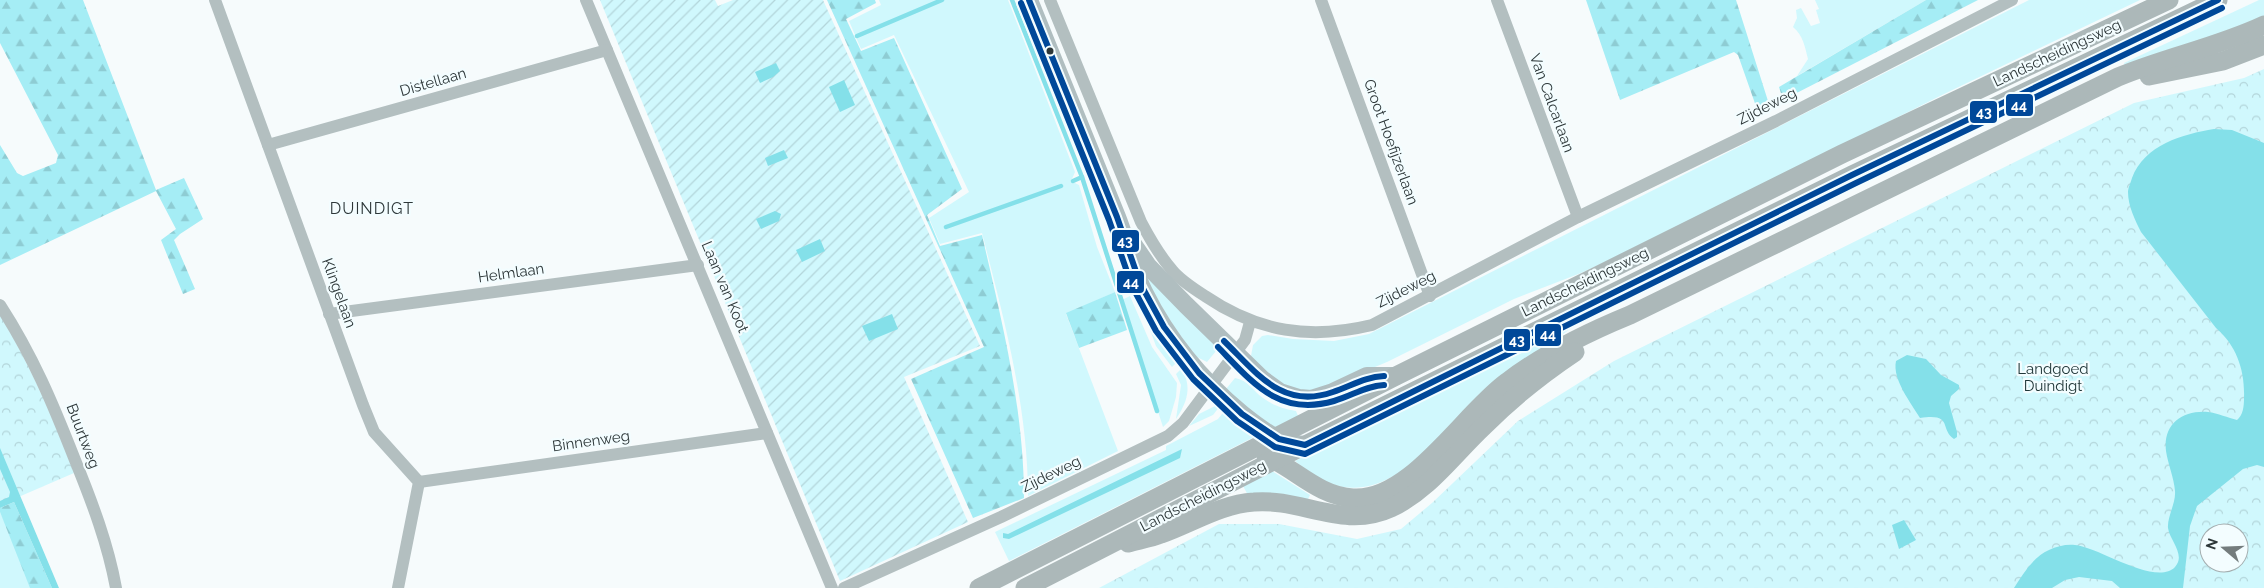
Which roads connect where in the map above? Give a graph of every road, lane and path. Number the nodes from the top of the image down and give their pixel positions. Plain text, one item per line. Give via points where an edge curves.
1 (215, 0) edge
2 (586, 0) edge
3 (1029, 0) edge
4 (1050, 0) edge
5 (1321, 0) edge
6 (1497, 0) edge
7 (2012, 0) edge
8 (2169, 0) edge
9 (2218, 0) edge
10 (2264, 25) edge
11 (2264, 45) edge
12 (607, 50) junction
13 (2080, 95) junction
14 (268, 145) junction
15 (1578, 217) junction
16 (1118, 220) junction
17 (698, 264) junction
18 (1430, 296) junction
19 (0, 305) edge
20 (329, 314) junction
21 (1630, 315) junction
22 (1250, 322) junction
23 (1236, 352) junction
24 (1396, 376) junction
25 (1211, 387) junction
26 (767, 433) junction
27 (1275, 438) junction
28 (1305, 445) junction
29 (1248, 451) junction
30 (1275, 460) junction
31 (419, 482) junction
32 (1096, 551) junction
33 (116, 588) edge
34 (398, 588) edge
35 (832, 588) edge
36 (844, 588) edge
37 (979, 588) edge
38 (1025, 588) edge

1 - 14 street, Klingelaan
2 - 12 street, Laan van Koot
3 - 16 street
4 - 22 street via 1130,198 1152,244 1173,272 1193,288
5 - 18 street, Groot Hoefijzerlaan
6 - 15 street, Van Calcarlaan
7 - 15 street, Zijdeweg
8 - 24 main road, Landscheidingsweg via 1842,154
9 - 28 main road, Landscheidingsweg via 1843,179
10 - 13 main road via 2220,44 2144,66
11 - 13 main road via 2223,61 2119,83
12 - 14 street, Distellaan
12 - 17 street, Laan van Koot
13 - 21 main road
14 - 20 street, Klingelaan
15 - 18 street, Zijdeweg
16 - 23 street via 1148,266
16 - 25 street via 1143,291 1186,360
17 - 20 street, Helmlaan
17 - 26 street, Laan van Koot
18 - 22 street, Zijdeweg via 1372,325 1344,332 1301,331
19 - 33 street, Buurtweg via 25,344 51,399 95,510
20 - 31 street, Klingelaan via 374,432
21 - 30 main road via 1570,342 1506,382 1476,408 1411,476 1384,492 1355,498 1334,494 1316,487
21 - 32 main road via 1532,383 1483,426 1428,483 1412,497 1390,508 1372,515 1353,517 1274,502 1243,503 1220,509 1160,535
22 - 23 street, Zijdeweg via 1245,340
23 - 24 street via 1274,389 1299,398 1318,397 1367,376
23 - 25 street, Zijdeweg
24 - 27 main road, Landscheidingsweg
25 - 27 street via 1228,404
25 - 36 street, Zijdeweg via 1183,423 1168,436
26 - 31 street, Binnenweg
26 - 35 street, Laan van Koot
27 - 28 street
27 - 29 main road, Landscheidingsweg
28 - 30 main road, Landscheidingsweg
29 - 30 main road
29 - 37 main road, Landscheidingsweg
30 - 32 main road, Landscheidingsweg
31 - 34 street
32 - 38 main road, Landscheidingsweg

